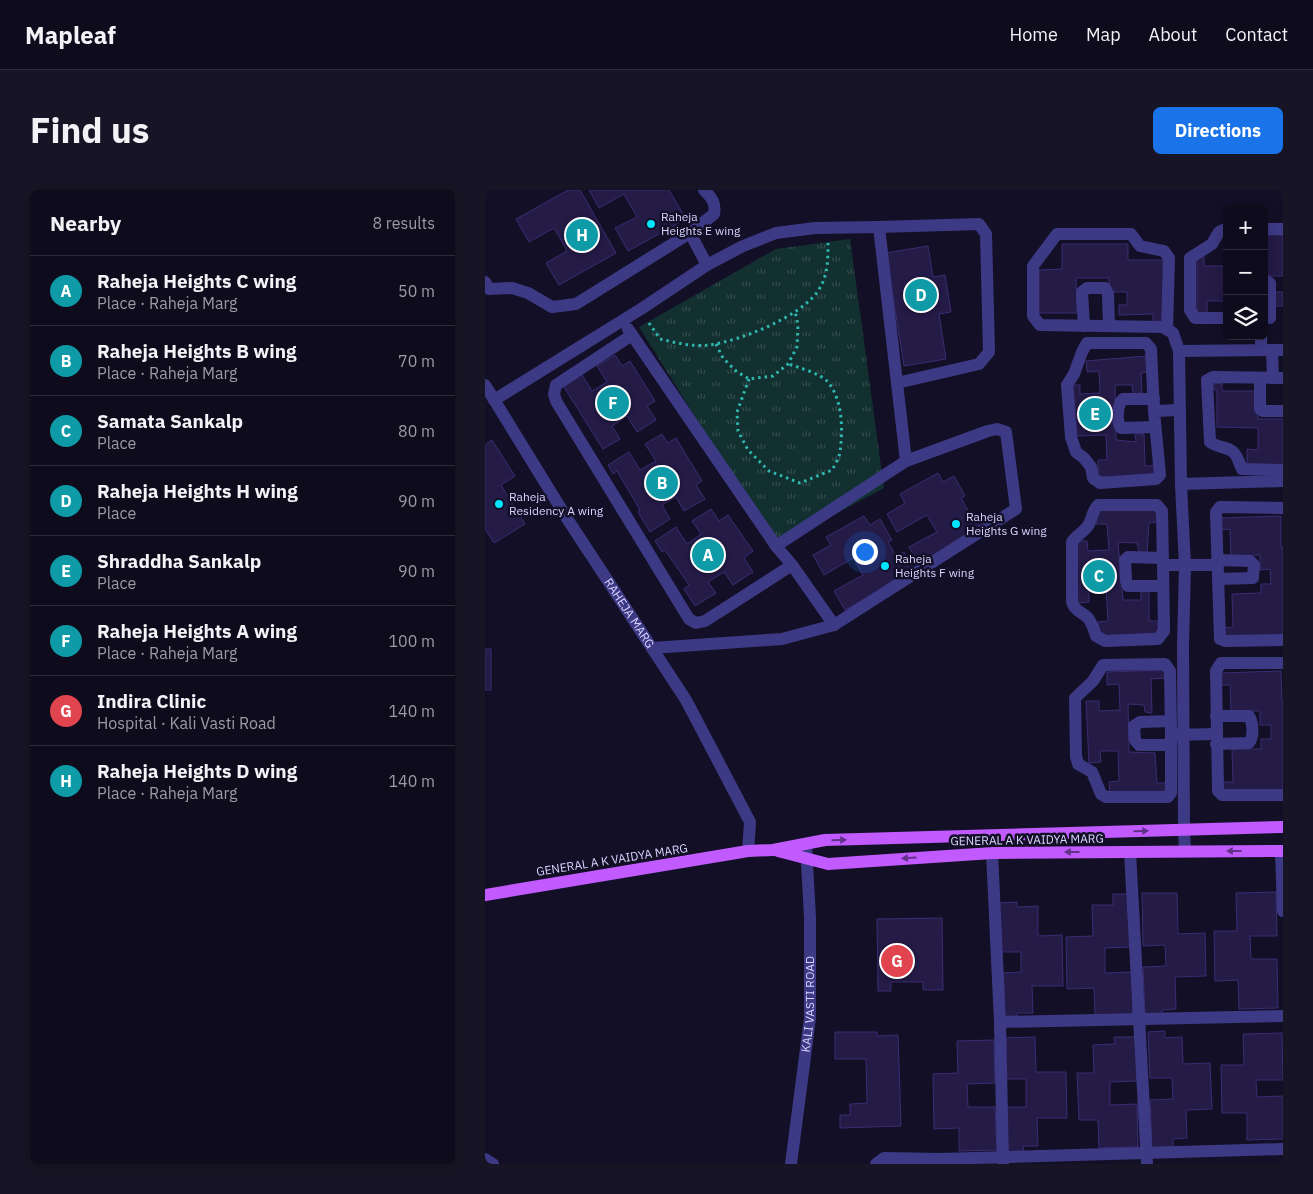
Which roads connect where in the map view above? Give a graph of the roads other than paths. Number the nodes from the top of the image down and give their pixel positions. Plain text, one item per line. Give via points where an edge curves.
1 (704, 190) edge
2 (879, 228) junction
3 (1268, 229) edge
4 (1283, 229) edge
5 (1223, 230) edge
6 (690, 233) junction
7 (707, 266) junction
8 (485, 282) edge
9 (1268, 282) edge
10 (1268, 306) edge
11 (1283, 317) edge
12 (1223, 318) edge
13 (1268, 318) edge
14 (622, 321) junction
15 (1084, 326) junction
16 (1109, 326) junction
17 (1167, 330) junction
18 (632, 335) junction
19 (1264, 340) edge
20 (1272, 350) edge
21 (1179, 351) junction
22 (1272, 378) edge
23 (897, 383) junction
24 (485, 385) edge
25 (494, 400) junction
26 (1154, 405) junction
27 (1180, 410) junction
28 (1283, 411) edge
29 (1155, 427) junction
30 (905, 461) junction
31 (1283, 470) edge
32 (1283, 481) edge
33 (1181, 484) junction
34 (1283, 508) edge
35 (776, 546) junction
36 (1163, 562) junction
37 (1217, 563) junction
38 (792, 565) junction
39 (1185, 565) junction
40 (1218, 579) junction
41 (1163, 586) junction
42 (834, 625) junction
43 (1283, 640) edge
44 (652, 648) junction
45 (1283, 664) edge
46 (1216, 716) junction
47 (1171, 721) junction
48 (1185, 735) junction
49 (1217, 739) junction
50 (1171, 740) junction
51 (1283, 795) edge
52 (1283, 827) edge
53 (1184, 829) junction
54 (806, 844) junction
55 (773, 850) junction
56 (748, 851) junction
57 (1185, 851) junction
58 (1282, 851) edge
59 (1130, 852) junction
60 (991, 853) junction
61 (807, 858) junction
62 (485, 895) edge
63 (1283, 910) edge
64 (1283, 1016) edge
65 (1139, 1020) junction
66 (1000, 1022) junction
67 (1283, 1149) edge
68 (1147, 1158) edge
69 (485, 1159) edge
70 (1003, 1161) edge
71 (493, 1164) edge
72 (791, 1164) edge
73 (876, 1164) edge

1 - 6 street via 715,205 714,214
2 - 7 street via 776,233 743,246
2 - 23 street
2 - 23 street via 979,224 986,234 989,352 979,364
3 - 4 street
5 - 12 street via 1212,244 1190,258 1190,310 1195,318
6 - 7 street
6 - 8 street via 576,304 552,307 512,288 489,289
7 - 14 street
9 - 10 street
11 - 13 street
14 - 18 street
14 - 25 street
15 - 16 street
15 - 16 street via 1082,292 1087,288 1105,288
15 - 17 street via 1040,325 1033,316 1033,266 1057,234 1131,234 1140,246 1164,252 1169,258
16 - 17 street via 1163,327
17 - 21 street via 1173,333
18 - 35 street
18 - 38 street via 556,385 554,394 689,619 696,623 705,621
19 - 20 street
20 - 21 street
20 - 22 street
21 - 27 street
22 - 28 street via 1261,409
22 - 31 street via 1213,377 1207,380 1209,442 1235,452 1242,469
23 - 30 street
24 - 25 street, RAHEJA MARG
25 - 44 street, RAHEJA MARG
26 - 27 street
26 - 29 street
26 - 29 street via 1123,399 1119,403 1118,424 1121,428
26 - 29 street via 1151,349 1146,343 1087,343 1067,385 1071,437 1076,452 1091,466 1093,478 1100,483 1156,479 1160,475
27 - 33 street
30 - 35 street
30 - 42 street via 988,431 1006,432 1016,510
32 - 33 street
33 - 39 street
34 - 37 street via 1220,507 1216,512
35 - 38 street
36 - 39 street
36 - 41 street
36 - 41 street via 1128,557 1125,560 1128,586
36 - 41 street via 1162,511 1157,505 1098,505 1093,509 1089,524 1072,542 1072,602 1075,609 1088,617 1096,636 1105,641 1158,639 1164,631
37 - 39 street
37 - 40 street
37 - 40 street via 1250,561 1254,565 1253,578
38 - 42 street
39 - 48 street
40 - 43 street via 1220,639
42 - 44 street via 783,639
44 - 56 street, RAHEJA MARG via 686,700 750,822
45 - 46 street via 1221,663 1216,671
46 - 49 street
46 - 49 street via 1249,716 1252,720 1252,740 1249,743
47 - 50 street
47 - 50 street via 1140,722 1134,726 1135,740 1139,744
47 - 50 street via 1170,671 1165,664 1103,665 1093,681 1075,698 1078,764 1091,772 1101,794 1106,797 1168,797 1171,793
48 - 49 street
48 - 50 street
48 - 53 street
49 - 51 street via 1218,792 1222,795
52 - 53 main road, GENERAL A K VAIDYA MARG
54 -> 53 main road, GENERAL A K VAIDYA MARG via 825,840
53 - 57 street
54 - 55 main road, GENERAL A K VAIDYA MARG
54 - 61 street, KALI VASTI ROAD
55 - 56 main road, GENERAL A K VAIDYA MARG
55 - 61 main road, GENERAL A K VAIDYA MARG
56 - 62 main road, GENERAL A K VAIDYA MARG
58 -> 57 main road, GENERAL A K VAIDYA MARG
57 - 59 main road, GENERAL A K VAIDYA MARG
58 - 63 street
59 -> 60 main road, GENERAL A K VAIDYA MARG
59 - 65 street
60 -> 61 main road, GENERAL A K VAIDYA MARG via 828,864
60 - 66 street
61 - 72 street, KALI VASTI ROAD via 810,1018
64 - 65 street
65 - 66 street
65 - 68 street
66 - 70 street
67 - 68 street
68 - 70 street
69 - 71 street
70 - 73 street via 884,1158

